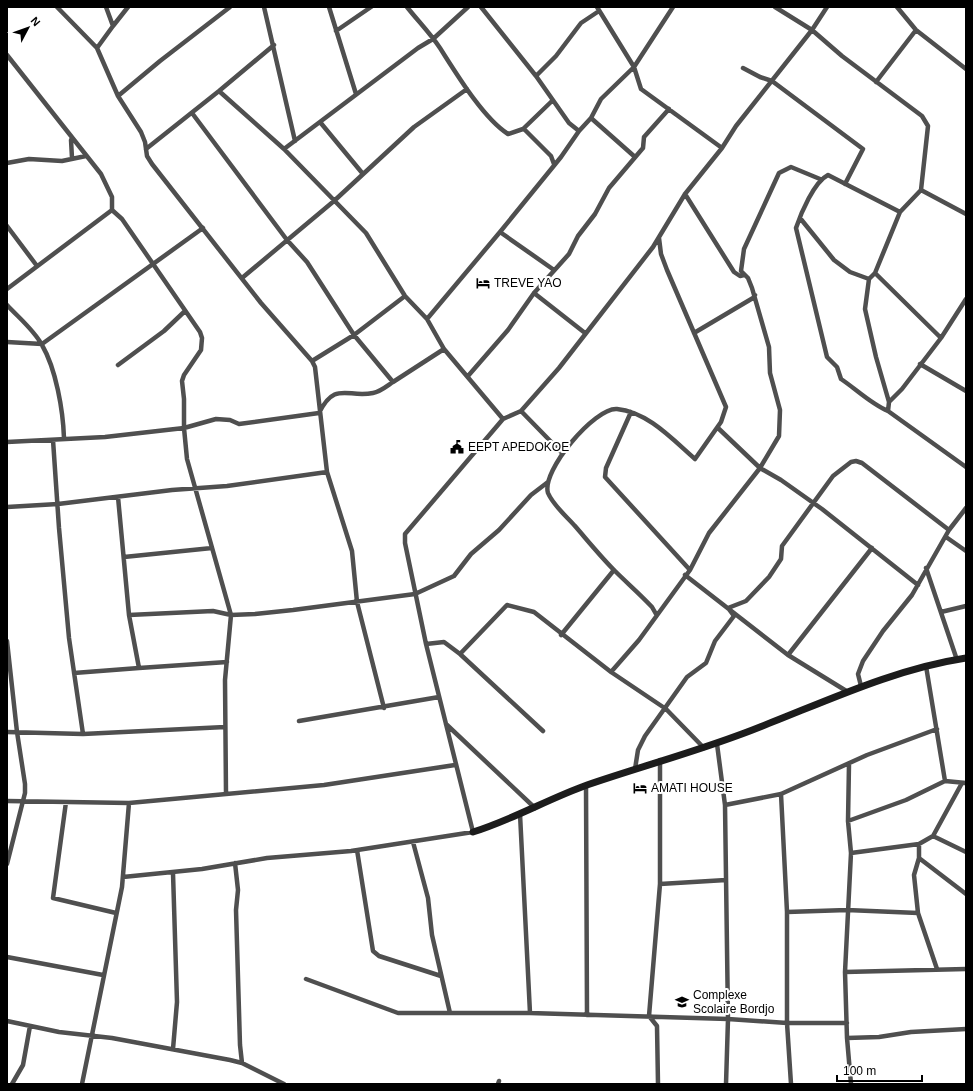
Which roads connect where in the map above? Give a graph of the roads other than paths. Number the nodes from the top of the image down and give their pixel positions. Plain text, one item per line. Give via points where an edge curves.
1 (57, 7) edge
2 (106, 7) edge
3 (128, 7) edge
4 (230, 7) edge
5 (264, 7) edge
6 (329, 7) edge
7 (371, 7) edge
8 (407, 7) edge
9 (468, 7) edge
10 (482, 7) edge
11 (672, 7) edge
12 (775, 7) edge
13 (827, 7) edge
14 (899, 8) edge
15 (598, 9) edge
16 (113, 26) junction
17 (812, 30) junction
18 (916, 30) junction
19 (336, 31) junction
20 (433, 39) junction
21 (274, 45) junction
22 (97, 48) junction
23 (7, 56) edge
24 (634, 67) junction
25 (743, 68) dead end
26 (966, 69) edge
27 (536, 76) junction
28 (772, 81) junction
29 (876, 82) junction
30 (467, 89) junction
31 (219, 91) junction
32 (356, 94) junction
33 (118, 96) junction
34 (552, 101) junction
35 (669, 109) junction
36 (192, 113) junction
37 (591, 118) junction
38 (320, 122) junction
39 (523, 129) junction
40 (579, 131) junction
41 (69, 136) junction
42 (295, 141) junction
43 (722, 148) junction
44 (146, 149) junction
45 (284, 149) junction
46 (86, 156) junction
47 (635, 157) junction
48 (72, 158) junction
49 (8, 162) edge
50 (554, 164) junction
51 (363, 174) junction
52 (820, 179) junction
53 (845, 184) junction
54 (921, 190) junction
55 (685, 194) junction
56 (334, 201) junction
57 (112, 210) junction
58 (900, 212) junction
59 (966, 214) edge
60 (800, 218) junction
61 (7, 226) edge
62 (203, 228) junction
63 (500, 232) junction
64 (659, 237) junction
65 (287, 240) junction
66 (153, 264) junction
67 (36, 266) junction
68 (554, 270) junction
69 (741, 271) junction
70 (875, 273) junction
71 (242, 278) junction
72 (868, 279) junction
73 (7, 289) edge
74 (534, 293) junction
75 (406, 296) junction
76 (755, 296) junction
77 (966, 299) edge
78 (7, 305) edge
79 (185, 311) junction
80 (427, 318) junction
81 (694, 332) junction
82 (585, 333) junction
83 (354, 335) junction
84 (941, 338) junction
85 (7, 342) edge
86 (42, 344) junction
87 (444, 349) junction
88 (312, 361) junction
89 (920, 364) junction
90 (118, 365) dead end
91 (468, 376) junction
92 (393, 382) junction
93 (966, 390) edge
94 (889, 402) junction
95 (888, 411) junction
96 (521, 412) junction
97 (631, 412) junction
98 (319, 413) junction
99 (503, 419) junction
100 (184, 428) junction
101 (718, 428) junction
102 (64, 438) junction
103 (53, 440) junction
104 (7, 442) edge
105 (562, 453) junction
106 (966, 467) edge
107 (760, 468) junction
108 (327, 472) junction
109 (548, 482) junction
110 (195, 488) junction
111 (118, 497) junction
112 (814, 502) junction
113 (58, 504) junction
114 (7, 507) edge
115 (966, 508) edge
116 (949, 530) junction
117 (946, 537) junction
118 (212, 548) junction
119 (872, 548) junction
120 (966, 551) edge
121 (124, 557) junction
122 (926, 568) junction
123 (614, 570) junction
124 (690, 570) junction
125 (685, 575) junction
126 (918, 585) junction
127 (415, 594) junction
128 (358, 602) junction
129 (966, 606) edge
130 (728, 608) junction
131 (941, 612) junction
132 (656, 614) junction
133 (129, 615) junction
134 (231, 615) junction
135 (561, 635) junction
136 (7, 641) edge
137 (426, 644) junction
138 (460, 654) junction
139 (788, 655) junction
140 (966, 658) edge
141 (957, 660) junction
142 (226, 662) junction
143 (926, 666) junction
144 (139, 668) junction
145 (9, 669) edge
146 (611, 672) junction
147 (74, 673) junction
148 (861, 686) junction
149 (848, 692) junction
150 (439, 697) junction
151 (384, 708) junction
152 (666, 709) junction
153 (299, 721) dead end
154 (446, 724) junction
155 (225, 727) junction
156 (937, 729) junction
157 (543, 731) dead end
158 (7, 732) edge
159 (17, 732) junction
160 (83, 734) junction
161 (717, 744) junction
162 (704, 748) junction
163 (660, 760) junction
164 (849, 764) junction
165 (455, 765) junction
166 (635, 769) junction
167 (945, 781) junction
168 (964, 783) edge
169 (586, 785) junction
170 (226, 794) junction
171 (781, 794) junction
172 (7, 801) edge
173 (22, 801) junction
174 (66, 802) junction
175 (129, 803) junction
176 (725, 805) junction
177 (534, 808) junction
178 (520, 814) junction
179 (848, 820) junction
180 (473, 832) junction
181 (933, 836) junction
182 (413, 842) junction
183 (919, 844) junction
184 (357, 850) junction
185 (966, 852) edge
186 (851, 853) junction
187 (919, 858) junction
188 (235, 863) junction
189 (7, 864) edge
190 (173, 872) junction
191 (123, 877) junction
192 (726, 880) junction
193 (660, 884) junction
194 (966, 894) edge
195 (847, 910) junction
196 (787, 912) junction
197 (116, 913) junction
198 (918, 913) junction
199 (7, 957) edge
200 (937, 969) junction
201 (966, 969) edge
202 (845, 972) junction
203 (103, 975) junction
204 (441, 976) junction
205 (306, 979) dead end
206 (450, 1013) junction
207 (530, 1013) junction
208 (587, 1015) junction
209 (649, 1016) junction
210 (728, 1019) junction
211 (7, 1021) edge
212 (846, 1022) junction
213 (787, 1023) junction
214 (30, 1026) junction
215 (966, 1029) edge
216 (91, 1037) junction
217 (847, 1038) junction
218 (173, 1049) junction
219 (242, 1063) junction
220 (12, 1084) edge
221 (82, 1084) edge
222 (284, 1084) edge
223 (658, 1084) edge
224 (726, 1084) edge
225 (791, 1084) edge
226 (851, 1084) edge

1 - 22 street
2 - 16 street
3 - 16 street
4 - 33 street
5 - 21 street
6 - 19 street
7 - 19 street
8 - 20 street
9 - 20 street
10 - 27 street
11 - 24 street
12 - 17 street
13 - 17 street
14 - 18 street
15 - 24 street
15 - 27 street via 581,23 556,56
16 - 22 street
17 - 28 street
17 - 29 street
18 - 26 street
18 - 29 street
19 - 32 street
20 - 30 street
20 - 32 street
21 - 31 street
21 - 42 street
22 - 33 street
23 - 41 street
24 - 35 street via 641,89
24 - 37 street via 601,99
25 - 28 street
27 - 34 street
28 - 43 street
28 - 53 street via 863,150
29 - 54 street via 922,116 928,126
30 - 39 street via 492,120 506,132 511,134
30 - 51 street via 414,127
31 - 36 street
31 - 45 street
32 - 38 street
33 - 44 street via 141,132
34 - 39 street
34 - 40 street via 569,123
35 - 43 street
35 - 47 street via 644,137 643,148
36 - 44 street
36 - 65 street
37 - 40 street
37 - 47 street
38 - 42 street
38 - 51 street
39 - 50 street via 552,156
40 - 50 street
41 - 46 street
41 - 48 street
42 - 45 street
43 - 55 street
44 - 62 street via 152,164
45 - 56 street
46 - 48 street
46 - 57 street via 107,185 112,197
47 - 68 street via 609,188 569,254
48 - 49 street
50 - 63 street
51 - 56 street
52 - 53 street via 828,176
52 - 60 street
52 - 69 street via 791,167 779,173 744,249
53 - 58 street
54 - 58 street
54 - 59 street
55 - 64 street
55 - 69 street via 734,272 742,276 744,275
56 - 65 street
56 - 75 street via 366,233
57 - 66 street via 122,219
57 - 67 street
58 - 70 street
60 - 72 street via 834,260 850,272
60 - 95 street via 796,228 827,358 837,367 841,379 880,408
61 - 67 street
62 - 66 street
62 - 71 street
63 - 68 street
63 - 80 street
64 - 81 street via 661,254
64 - 82 street
65 - 71 street
65 - 83 street via 307,262
66 - 79 street
66 - 86 street
67 - 73 street
68 - 74 street
69 - 76 street via 748,278
70 - 72 street
70 - 84 street
71 - 88 street via 283,330
72 - 94 street via 865,309
74 - 82 street
74 - 91 street via 508,330
75 - 80 street
75 - 83 street
76 - 81 street via 736,310
76 - 107 street via 769,347 770,373 780,410 779,436
77 - 84 street
78 - 86 street
79 - 90 street via 164,331
79 - 100 street via 202,338 198,356 182,381
80 - 87 street
81 - 101 street via 726,407
82 - 96 street
83 - 88 street
83 - 92 street
84 - 89 street
85 - 86 street
86 - 102 street via 54,375
87 - 91 street
87 - 92 street
88 - 98 street via 315,368
89 - 93 street
89 - 94 street
91 - 99 street
92 - 98 street via 374,393 335,394 325,402
94 - 95 street
95 - 106 street
96 - 99 street
96 - 105 street
97 - 101 street via 643,416 695,459
97 - 105 street via 616,409 605,412 588,425
97 - 124 street via 606,468 606,477
98 - 100 street via 239,424 216,419
98 - 108 street
99 - 127 street via 405,534
100 - 102 street via 105,437
100 - 110 street via 187,459
101 - 107 street
102 - 103 street
103 - 104 street
103 - 113 street
105 - 109 street
107 - 112 street
107 - 124 street via 712,529
108 - 110 street
108 - 128 street via 352,551
109 - 123 street via 551,499
109 - 127 street via 531,495 499,530 471,554 454,576
110 - 111 street
110 - 118 street
111 - 113 street
111 - 121 street
112 - 116 street via 842,469 851,462 859,462
112 - 119 street
112 - 130 street via 782,546 782,559 769,577 746,601
113 - 114 street
113 - 147 street
115 - 116 street
116 - 117 street
117 - 120 street
117 - 122 street
118 - 121 street
118 - 134 street
119 - 126 street
119 - 139 street
121 - 133 street
122 - 126 street
122 - 131 street
123 - 132 street
123 - 135 street
124 - 125 street
125 - 130 street
125 - 132 street
126 - 148 street via 863,661 858,674
127 - 128 street
127 - 137 street
128 - 134 street
128 - 151 street
129 - 131 street
130 - 139 street
130 - 152 street via 734,616 715,641 706,663 687,677
131 - 141 street
132 - 146 street via 639,640
133 - 134 street via 213,611
133 - 144 street
134 - 142 street
135 - 138 street via 534,612 507,605
135 - 146 street
136 - 145 street
137 - 138 street via 444,642
137 - 150 street
138 - 157 street
139 - 149 street
140 - 141 street
141 - 143 street
142 - 144 street
142 - 155 street
143 - 148 street
143 - 156 street
144 - 147 street
145 - 159 street
146 - 152 street
147 - 160 street
148 - 149 street
149 - 161 street
150 - 151 street
150 - 154 street
151 - 153 street
152 - 162 street
152 - 166 street via 645,736 638,750
154 - 165 street
154 - 177 street
155 - 160 street
155 - 170 street
156 - 164 street
156 - 167 street
158 - 159 street
159 - 160 street
159 - 173 street via 25,784
161 - 162 street
161 - 176 street
162 - 163 street
163 - 166 street
163 - 193 street
164 - 171 street
164 - 179 street
165 - 170 street via 330,784
165 - 180 street
166 - 169 street
167 - 168 street
167 - 179 street via 906,800
168 - 181 street
169 - 177 street
169 - 208 street
170 - 175 street
171 - 176 street
171 - 196 street
172 - 173 street
173 - 174 street
173 - 189 street
174 - 175 street
174 - 197 street via 52,898
175 - 191 street
176 - 192 street
177 - 178 street
178 - 180 street
178 - 207 street
179 - 186 street
180 - 182 street
181 - 183 street
181 - 185 street
182 - 184 street
182 - 204 street via 428,898 432,935
183 - 186 street
183 - 187 street
184 - 188 street
184 - 204 street via 373,951 379,956
186 - 195 street
187 - 194 street
187 - 198 street via 914,874
188 - 190 street
188 - 219 street via 238,890 236,910
190 - 191 street
190 - 218 street via 177,998
191 - 197 street
192 - 193 street
192 - 210 street
193 - 209 street
195 - 196 street
195 - 198 street
195 - 202 street
196 - 213 street
197 - 203 street
198 - 200 street
199 - 203 street
200 - 201 street
200 - 202 street
202 - 212 street
203 - 216 street
204 - 206 street
205 - 206 street via 392,1011
206 - 207 street
207 - 208 street
208 - 209 street
209 - 210 street
209 - 223 street via 657,1026
210 - 213 street
210 - 224 street
211 - 214 street
212 - 213 street
212 - 217 street
213 - 225 street
214 - 216 street
214 - 220 street via 23,1065
215 - 217 street
216 - 218 street
216 - 221 street
217 - 226 street
218 - 219 street
219 - 222 street

